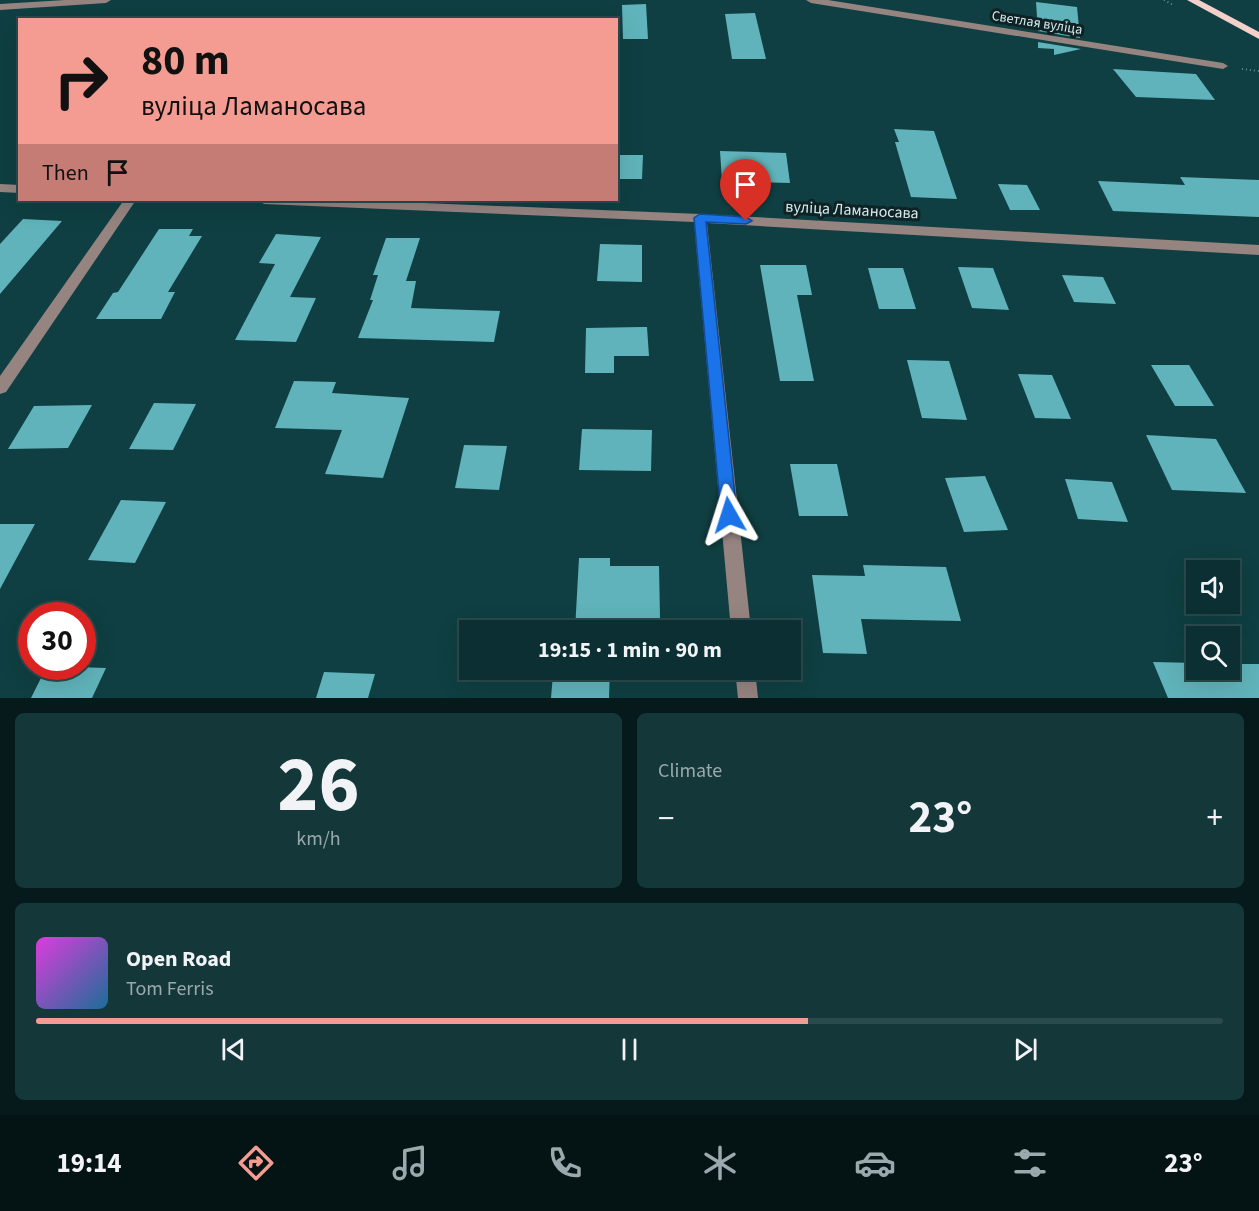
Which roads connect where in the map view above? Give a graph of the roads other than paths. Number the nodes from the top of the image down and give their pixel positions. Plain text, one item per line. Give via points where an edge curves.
1 (106, 0) edge
2 (811, 0) edge
3 (1192, 0) edge
4 (13, 6) junction
5 (0, 7) edge
6 (0, 17) edge
7 (1259, 36) edge
8 (1223, 66) dead end
9 (0, 188) edge
10 (18, 189) edge
11 (129, 201) edge
12 (288, 201) edge
13 (700, 218) junction
14 (1259, 250) edge
15 (0, 388) edge
16 (740, 620) edge
17 (746, 680) edge
18 (748, 698) edge

1 - 4 street
2 - 8 street, Светлая вуліца
3 - 7 main road
4 - 5 street
4 - 6 street
9 - 10 street
11 - 15 street
12 - 13 street, вуліца Ламаносава
13 - 14 street, вуліца Ламаносава
13 - 16 street
17 - 18 street

